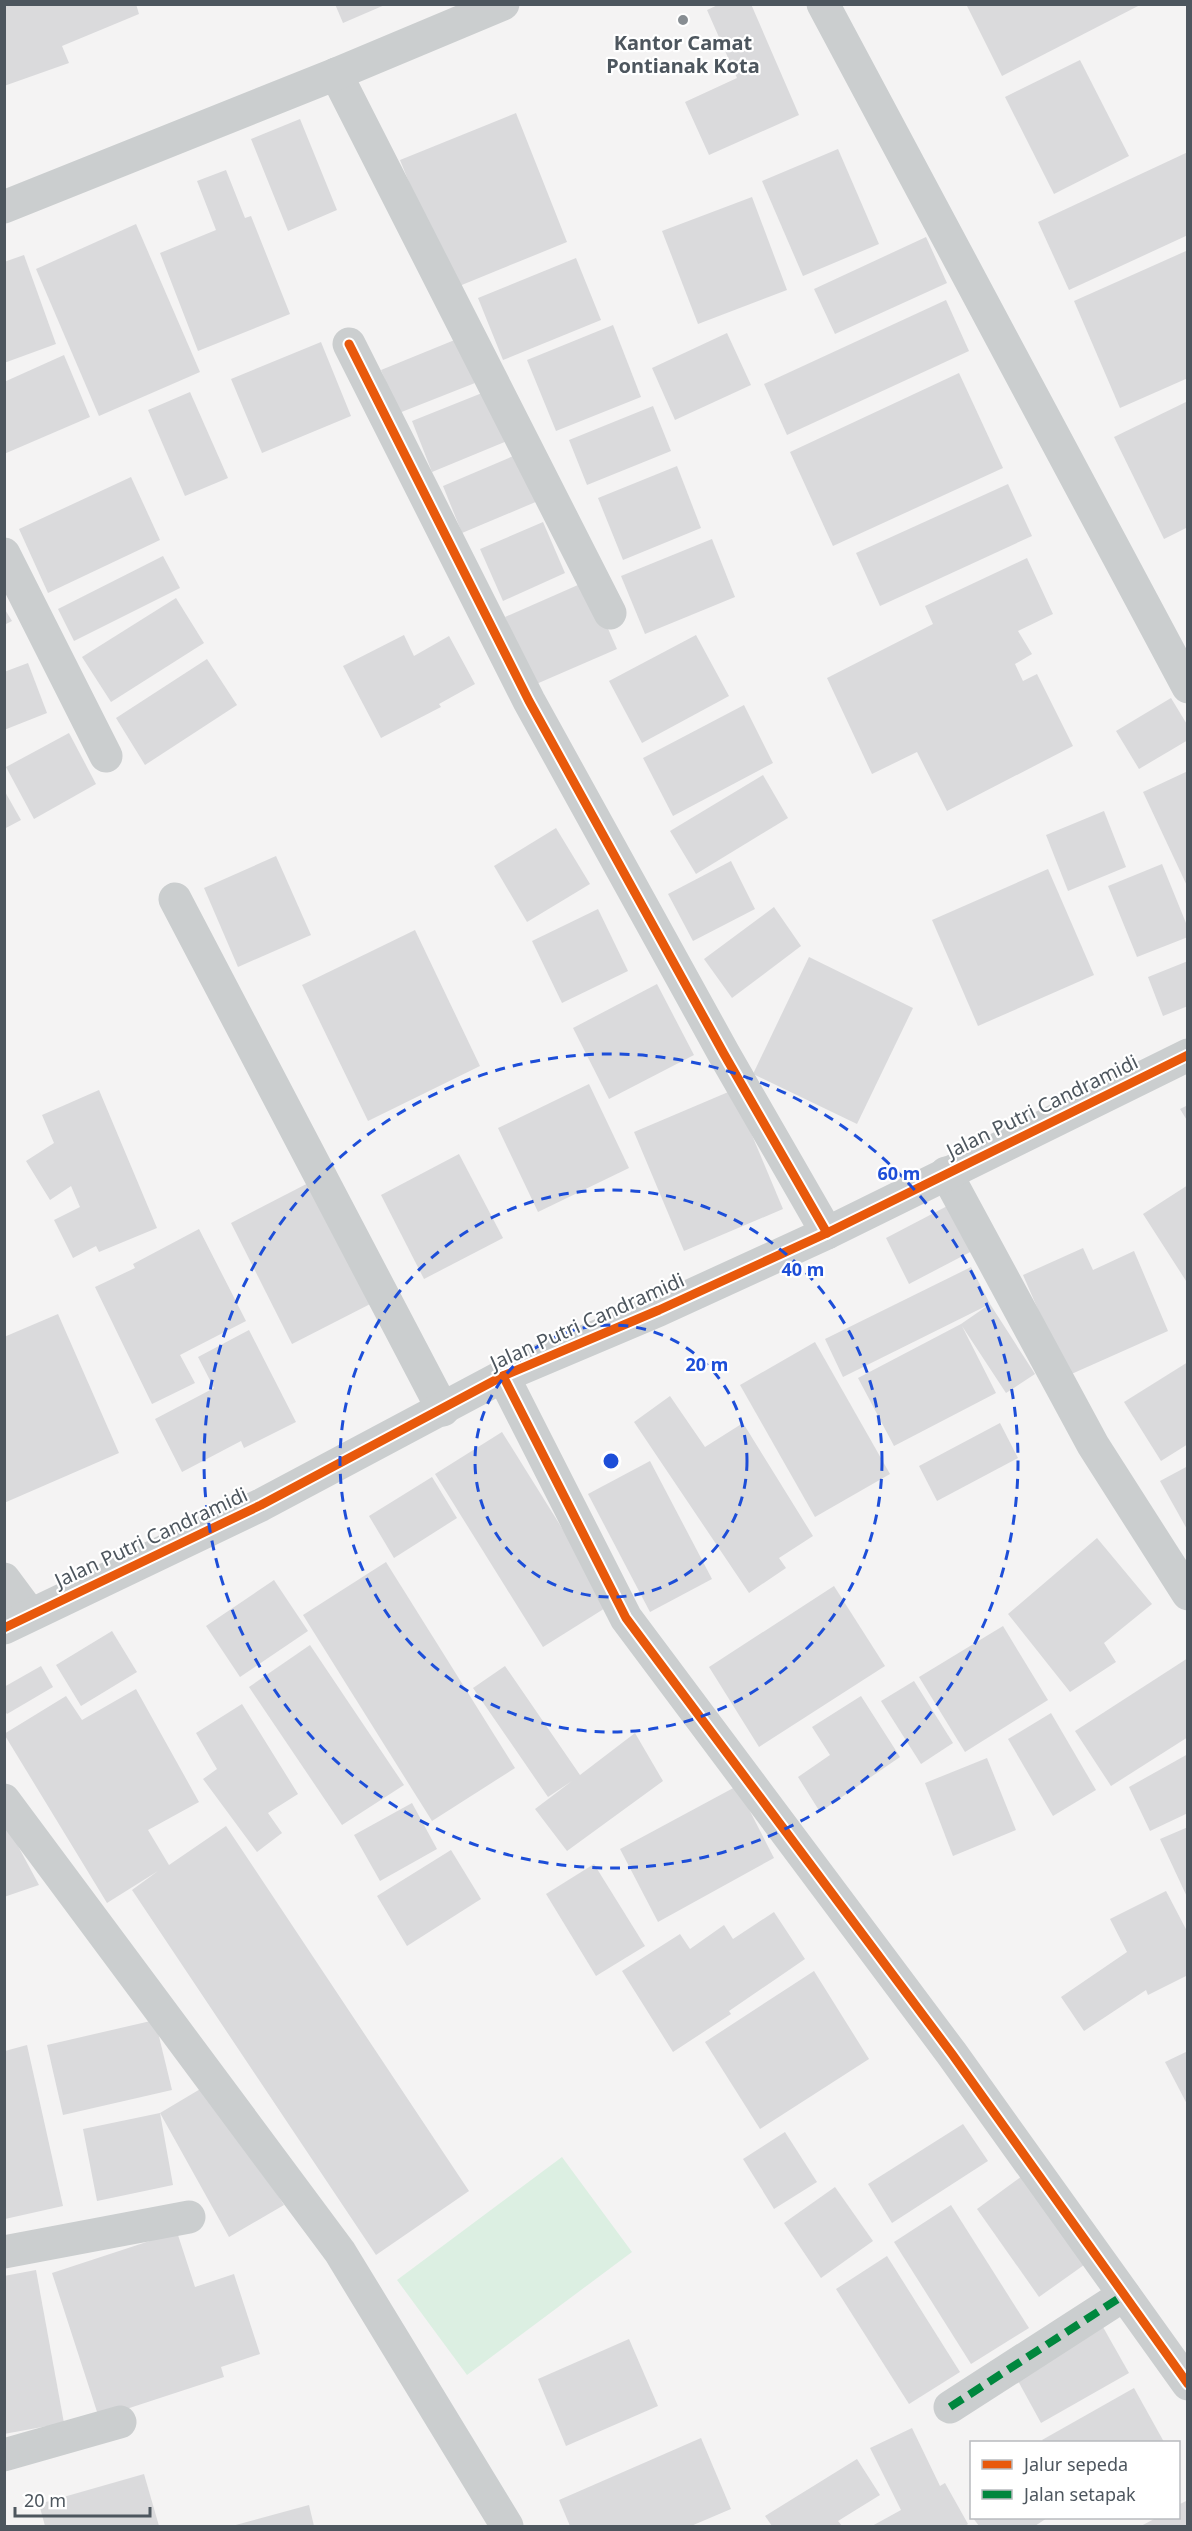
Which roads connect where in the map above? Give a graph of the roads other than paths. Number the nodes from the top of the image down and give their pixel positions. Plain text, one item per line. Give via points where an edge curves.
1 (823, 4) edge
2 (484, 8) edge
3 (336, 75) junction
4 (4, 207) edge
5 (349, 344) dead end
6 (4, 554) edge
7 (610, 613) dead end
8 (1188, 687) edge
9 (106, 756) dead end
10 (175, 899) dead end
11 (1188, 1055) edge
12 (946, 1173) junction
13 (827, 1233) junction
14 (502, 1376) junction
15 (443, 1410) junction
16 (4, 1579) edge
17 (1188, 1594) edge
18 (17, 1621) edge
19 (4, 1800) edge
20 (189, 2217) dead end
21 (4, 2252) edge
22 (1124, 2295) junction
23 (1188, 2384) edge
24 (950, 2407) dead end
25 (120, 2422) dead end
26 (4, 2455) edge
27 (507, 2526) edge

1 - 8 street
2 - 3 street
3 - 4 street
3 - 7 street
5 - 13 street via 529,701
6 - 9 street
10 - 15 street
11 - 12 street, Jalan Putri Candramidi
12 - 13 street, Jalan Putri Candramidi
12 - 17 street via 1093,1445
13 - 14 street, Jalan Putri Candramidi
14 - 15 street, Jalan Putri Candramidi
14 - 22 street via 626,1618 952,2054
15 - 18 street, Jalan Putri Candramidi via 261,1505
16 - 18 street
19 - 27 street via 340,2252
20 - 21 street
22 - 23 street
22 - 24 street
25 - 26 street

